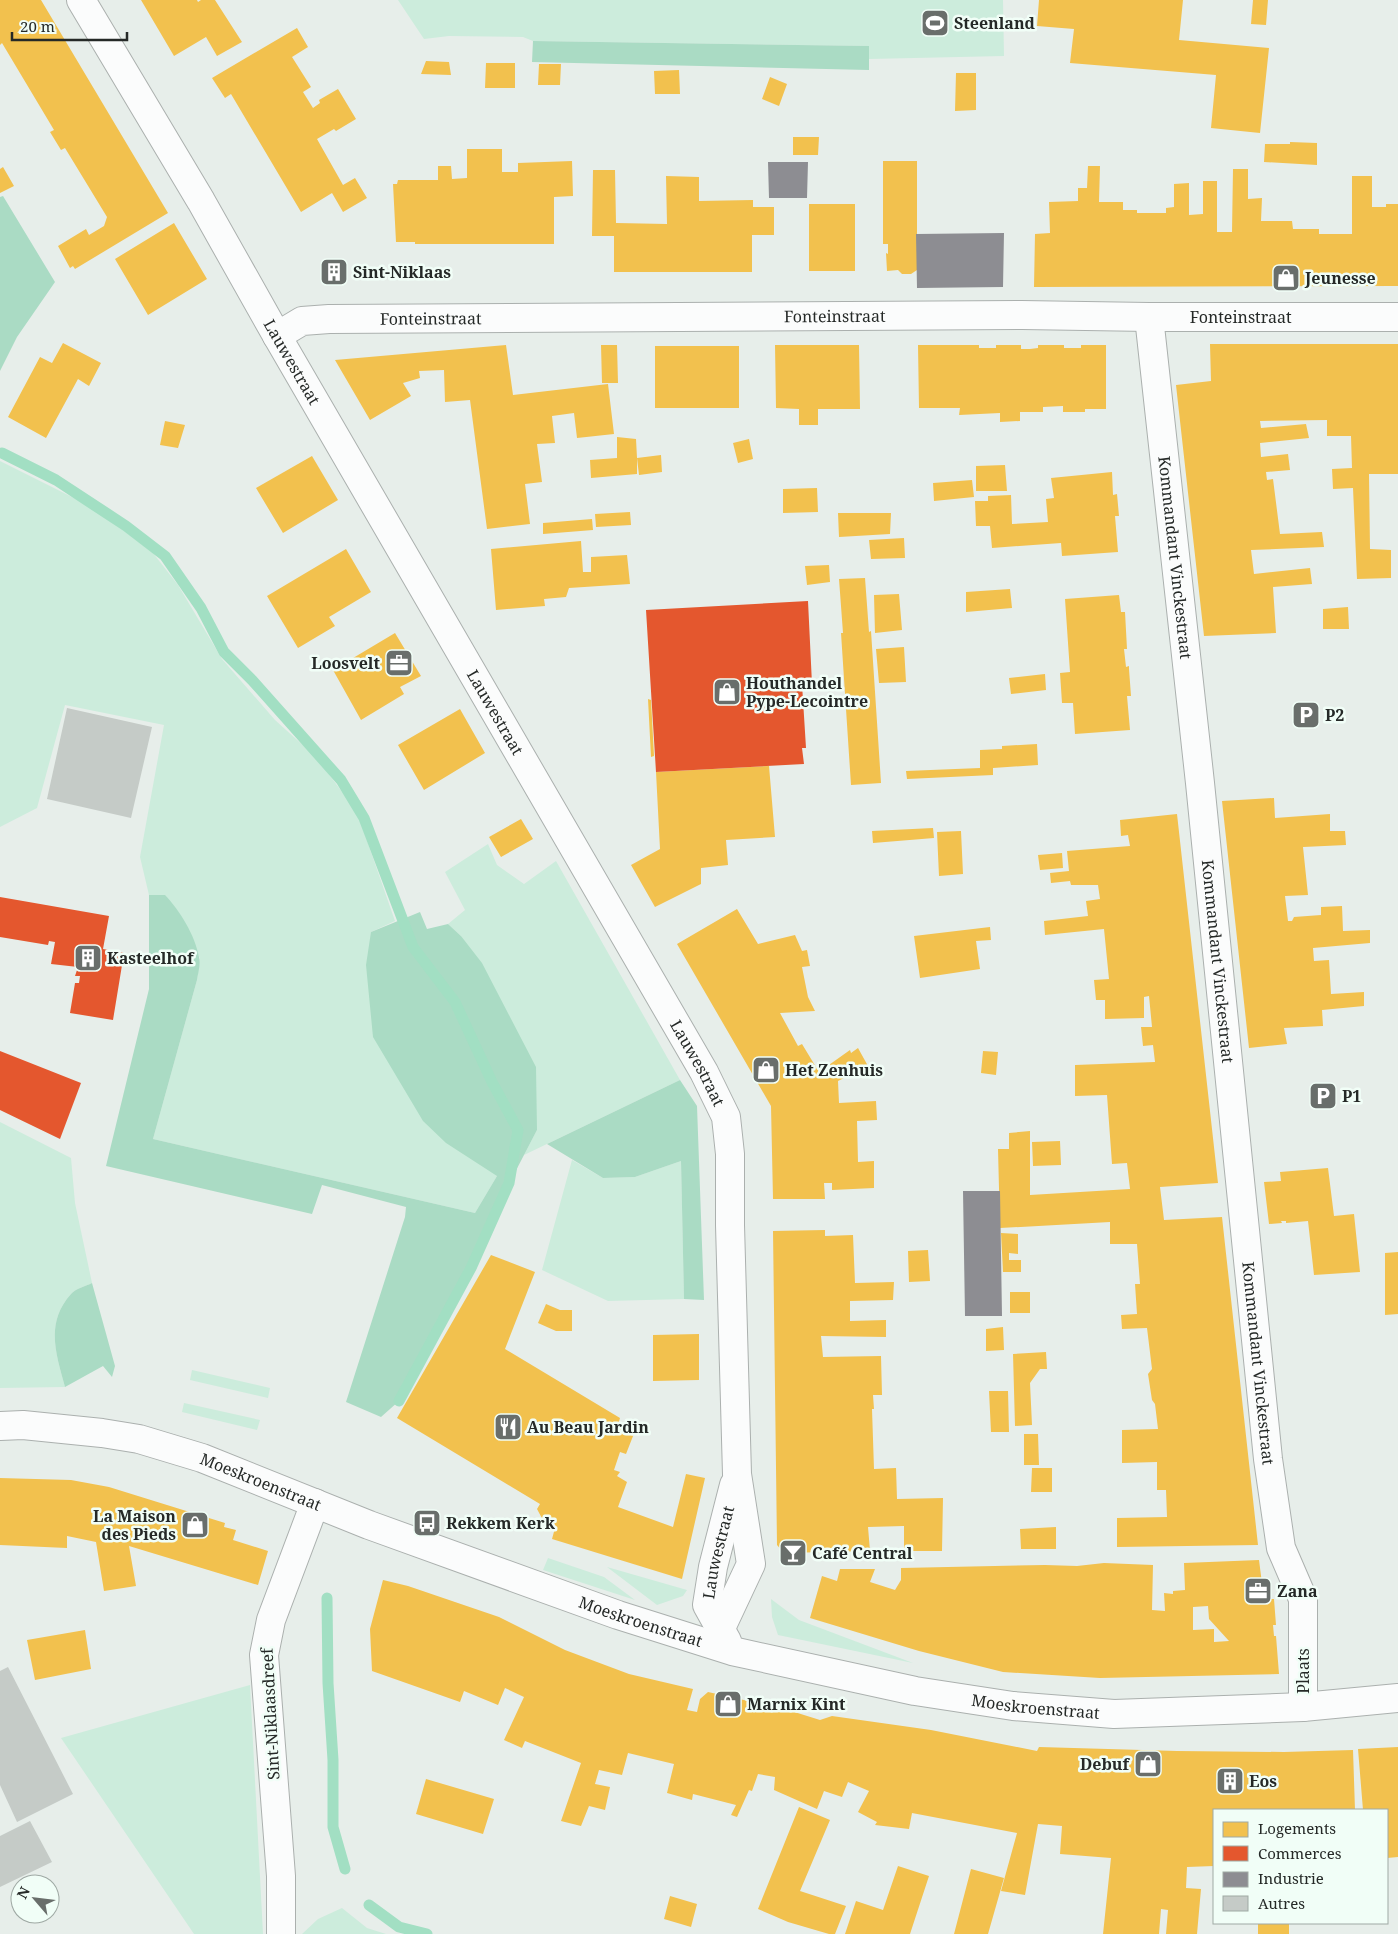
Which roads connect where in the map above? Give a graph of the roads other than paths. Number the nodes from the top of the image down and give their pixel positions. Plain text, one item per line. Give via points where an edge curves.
1 (81, 0) edge
2 (1149, 317) junction
3 (1398, 317) edge
4 (277, 336) junction
5 (0, 1426) edge
6 (737, 1474) junction
7 (315, 1503) junction
8 (1303, 1599) joint
9 (726, 1640) junction
10 (1398, 1698) edge
11 (1303, 1707) junction
12 (281, 1934) edge

1 - 4 street, Lauwestraat
2 - 3 street, Fonteinstraat
2 - 4 street, Fonteinstraat via 1012,315 329,320 302,321
2 - 8 street, Kommandant Vinckestraat via 1268,1460 1281,1548
4 - 6 street, Lauwestraat via 699,1063 726,1117 730,1154
5 - 7 street, Moeskroenstraat via 43,1427 139,1439 219,1463
6 - 9 street, Lauwestraat via 751,1564
6 - 9 street, Lauwestraat via 712,1568 707,1605
7 - 9 street, Moeskroenstraat via 618,1615
7 - 12 street, Sint-Niklaasdreef via 271,1620 264,1655 281,1876
8 - 11 street, Plaats
9 - 11 street, Moeskroenstraat via 915,1691 1013,1706 1114,1714
10 - 11 street, Plaats

